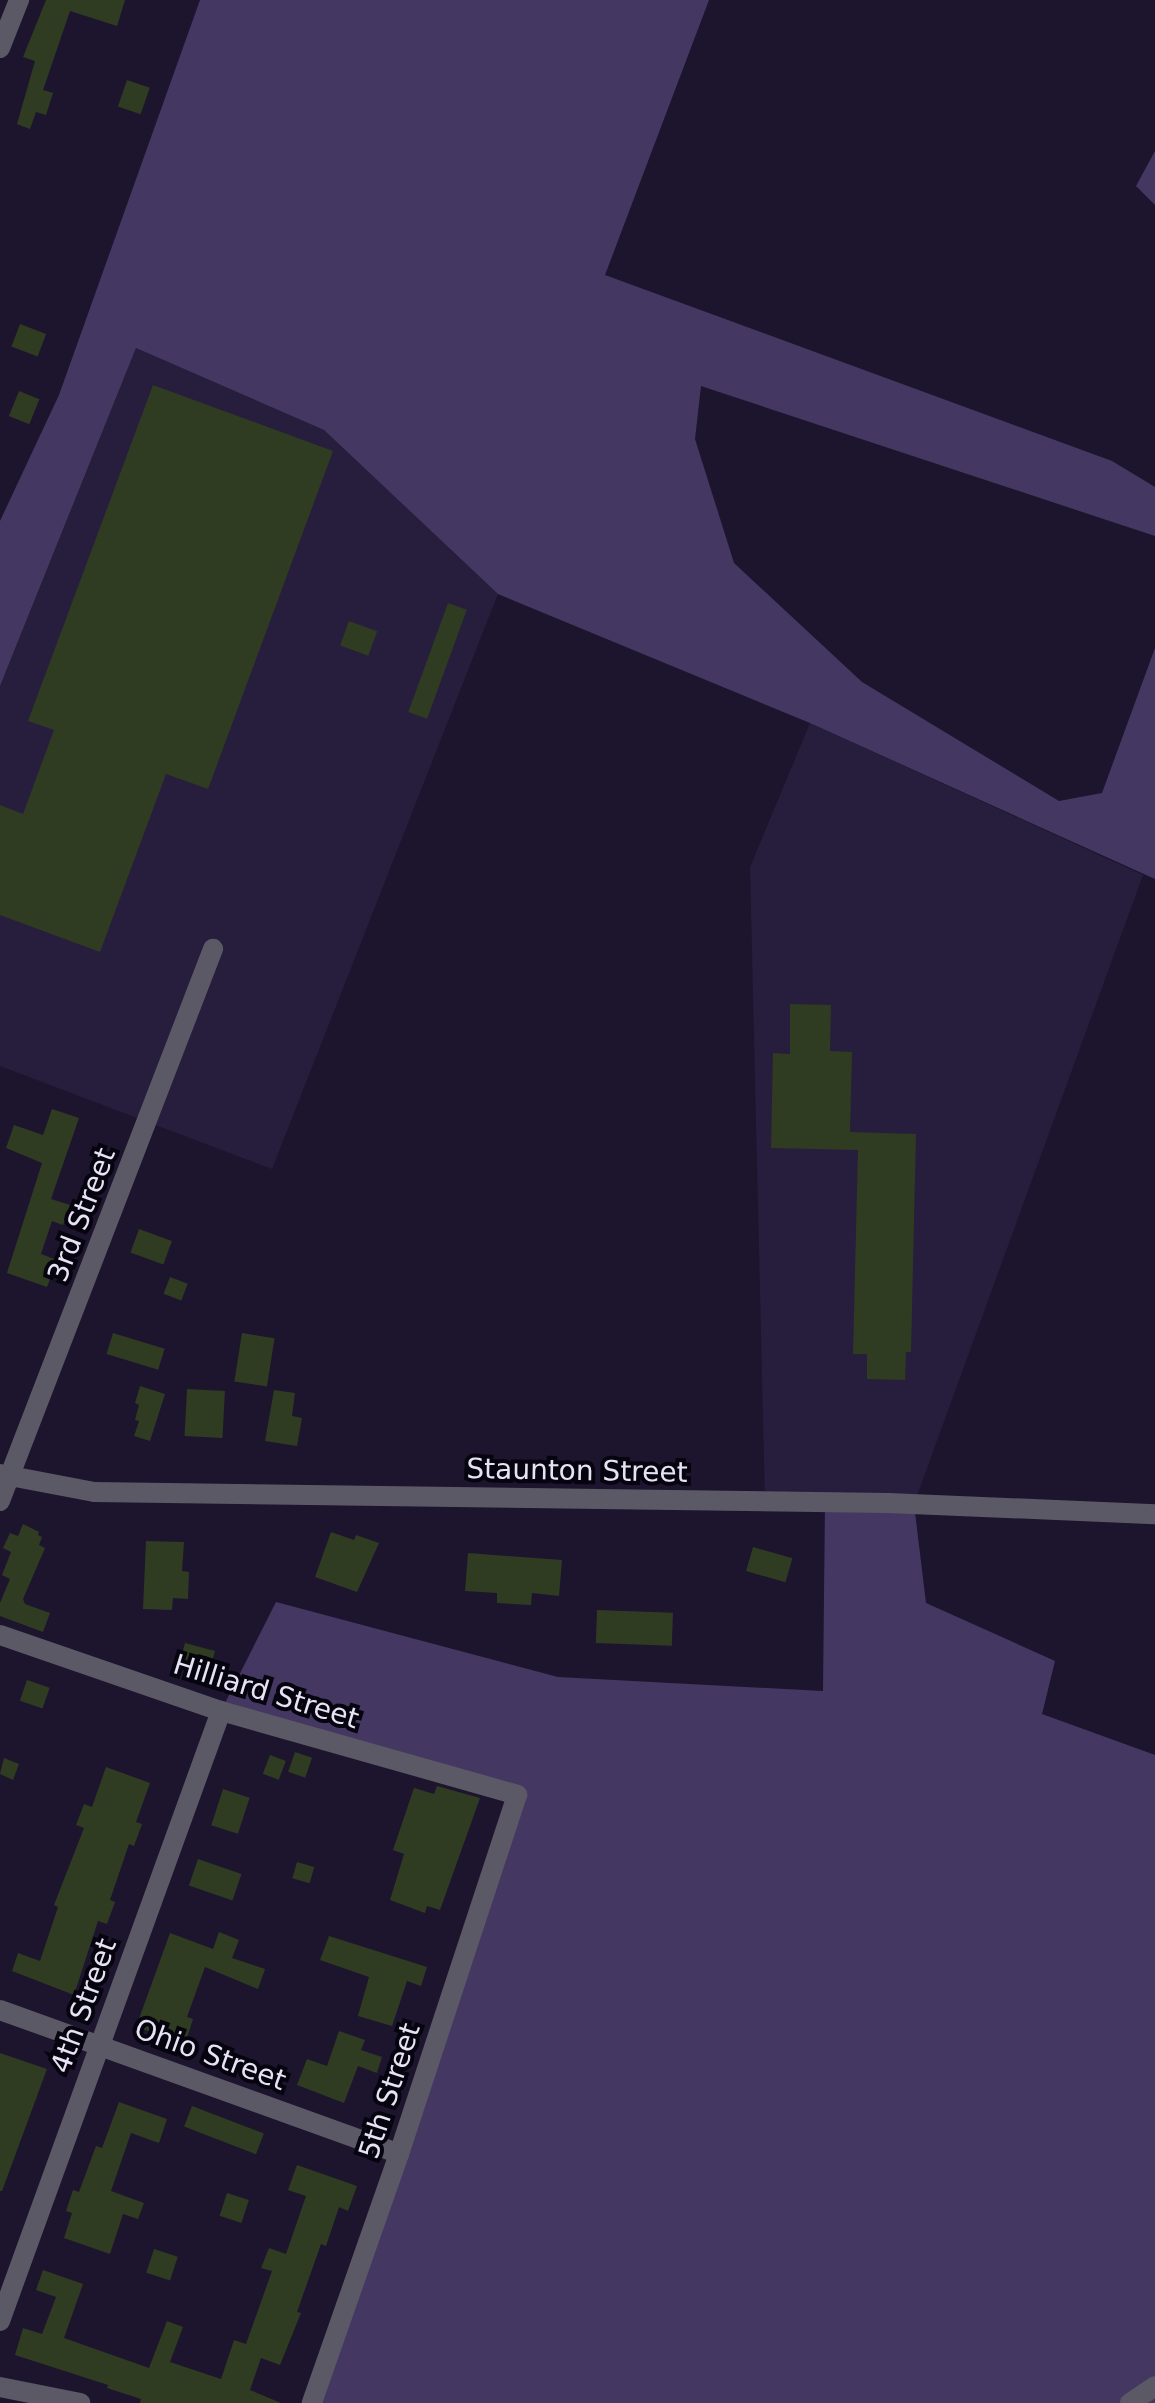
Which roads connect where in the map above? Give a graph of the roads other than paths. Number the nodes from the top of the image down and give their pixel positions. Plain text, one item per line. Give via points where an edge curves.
1 (19, 0) edge
2 (0, 48) edge
3 (213, 949) dead end
4 (6, 1477) edge
5 (0, 1501) edge
6 (1155, 1514) edge
7 (0, 1635) edge
8 (221, 1711) junction
9 (517, 1795) joint
10 (0, 2010) edge
11 (100, 2045) junction
12 (399, 2154) junction
13 (0, 2321) edge
14 (1155, 2386) edge
15 (0, 2387) edge
16 (80, 2403) edge
17 (312, 2403) edge
18 (1130, 2403) edge

1 - 2 street
3 - 4 street, 3rd Street
4 - 5 street, 3rd Street
4 - 6 street, Staunton Street via 94,1492 888,1503
7 - 8 street, Hilliard Street
8 - 9 street, Hilliard Street
8 - 11 street, 4th Street
9 - 12 street, 5th Street
10 - 11 street, Ohio Street
11 - 12 street, Ohio Street
11 - 13 street, 4th Street
12 - 17 street, 5th Street
14 - 18 street
15 - 16 street

